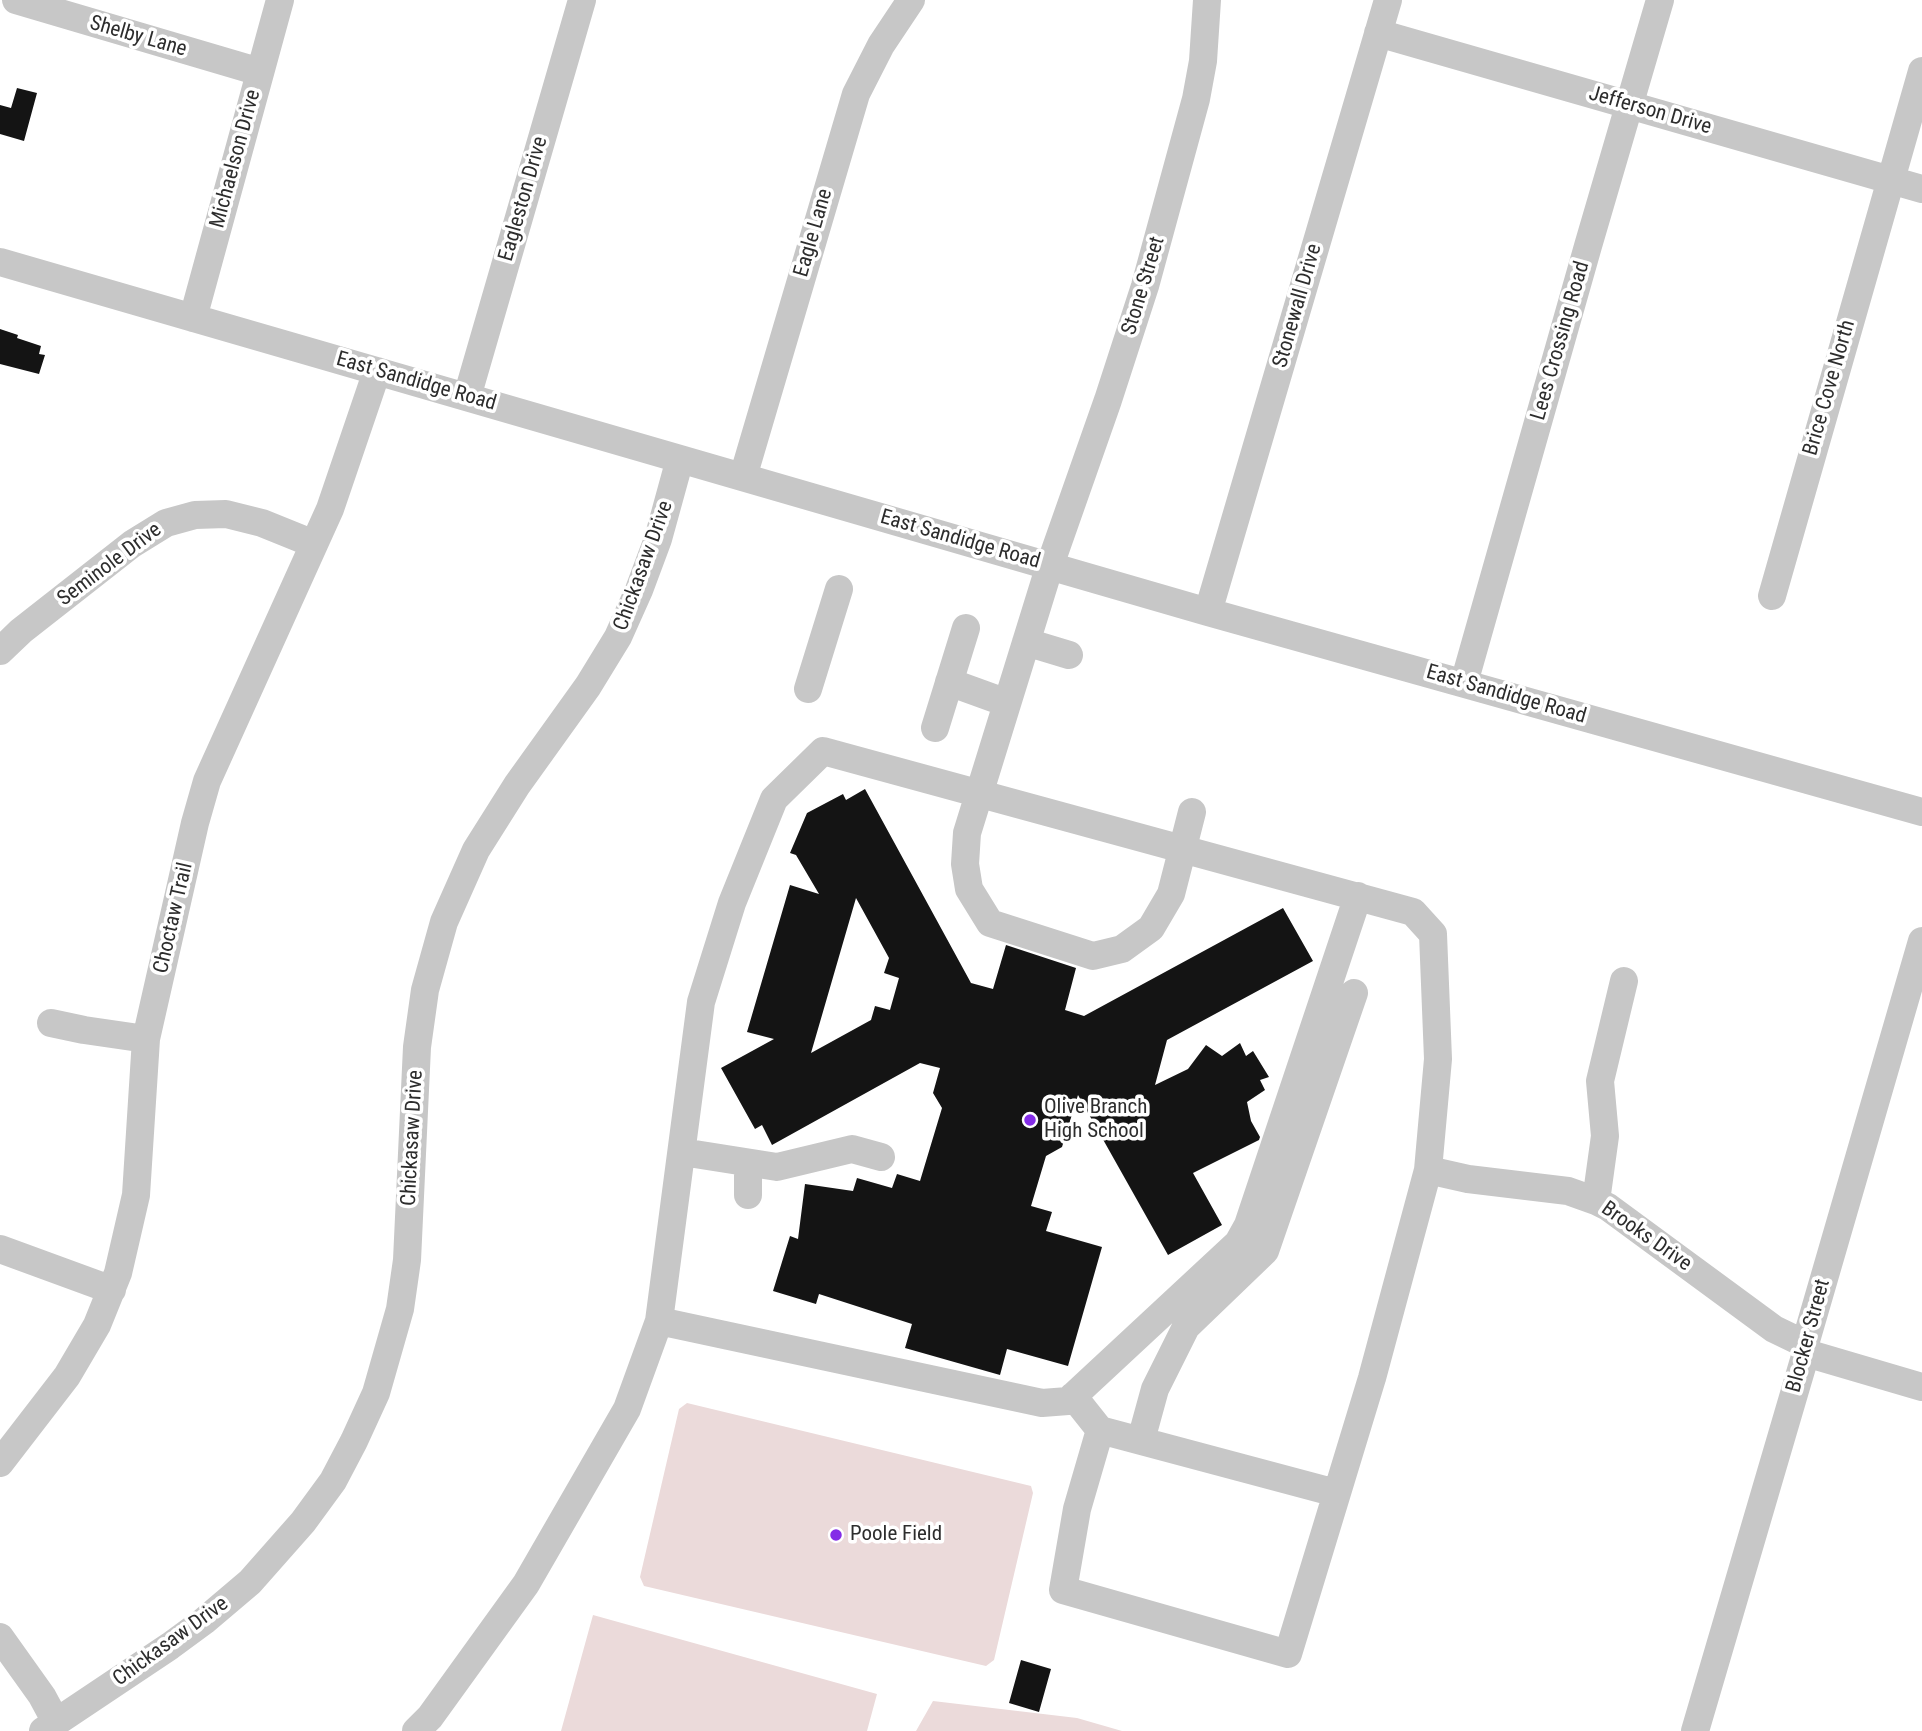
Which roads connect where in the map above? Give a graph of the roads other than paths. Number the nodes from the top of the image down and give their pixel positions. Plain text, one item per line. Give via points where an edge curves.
1 (16, 0) edge
2 (280, 0) edge
3 (582, 0) edge
4 (911, 0) edge
5 (1207, 0) edge
6 (1388, 0) edge
7 (1660, 0) edge
8 (1378, 33) junction
9 (1922, 71) edge
10 (260, 72) junction
11 (1630, 106) junction
12 (1889, 180) junction
13 (1922, 189) edge
14 (0, 262) edge
15 (193, 318) junction
16 (377, 371) junction
17 (467, 397) junction
18 (680, 459) junction
19 (743, 477) junction
20 (314, 544) junction
21 (1050, 565) junction
22 (839, 589) dead end
23 (1772, 596) dead end
24 (1208, 612) junction
25 (966, 628) dead end
26 (1026, 642) junction
27 (0, 651) edge
28 (1069, 655) dead end
29 (949, 682) junction
30 (1464, 683) junction
31 (808, 689) dead end
32 (1007, 703) junction
33 (935, 728) dead end
34 (979, 794) junction
35 (1192, 812) dead end
36 (1922, 812) edge
37 (1182, 848) junction
38 (1358, 896) junction
39 (1922, 941) edge
40 (1624, 981) dead end
41 (1354, 993) dead end
42 (51, 1023) dead end
43 (146, 1040) junction
44 (681, 1153) junction
45 (881, 1157) dead end
46 (748, 1164) junction
47 (1428, 1170) junction
48 (748, 1195) dead end
49 (1596, 1201) junction
50 (0, 1249) edge
51 (111, 1290) junction
52 (659, 1321) junction
53 (1805, 1348) junction
54 (1922, 1387) edge
55 (1073, 1396) junction
56 (1100, 1430) junction
57 (1141, 1440) junction
58 (0, 1463) edge
59 (1336, 1493) junction
60 (0, 1636) edge
61 (50, 1727) edge
62 (415, 1731) edge
63 (1695, 1731) edge

1 - 10 street, Shelby Lane
2 - 10 street, Michaelson Drive
3 - 17 street, Eagleston Drive
4 - 19 street, Eagle Lane via 856,94
5 - 21 street, Stone Street via 1203,61 1182,155 1145,286
6 - 8 street, Stonewall Drive
7 - 11 street, Lees Crossing Road
8 - 11 street, Jefferson Drive
8 - 24 street, Stonewall Drive
9 - 12 street, Brice Cove North
10 - 15 street, Michaelson Drive
11 - 12 street, Jefferson Drive
11 - 30 street, Lees Crossing Road
12 - 13 street, Jefferson Drive
12 - 23 street, Brice Cove North
14 - 15 street, East Sandidge Road
15 - 16 street, East Sandidge Road
16 - 17 street, East Sandidge Road
16 - 20 street, Choctaw Trail via 331,509
17 - 18 street, East Sandidge Road
18 - 19 street, East Sandidge Road
18 - 61 street, Chickasaw Drive via 658,539 618,637 477,850 444,922 425,990 417,1047 407,1260 400,1309 376,1393 354,1441 303,1522 250,1582 204,1622
19 - 21 street, East Sandidge Road
20 - 27 street, Seminole Drive via 226,514 195,515 166,523 132,544
20 - 43 street, Choctaw Trail via 207,781
21 - 24 street, East Sandidge Road
21 - 26 street, Stone Street
22 - 31 street
24 - 30 street, East Sandidge Road
25 - 29 street
26 - 28 street
26 - 32 street, Stone Street
29 - 32 street
29 - 33 street
30 - 36 street, East Sandidge Road
32 - 34 street, Stone Street
34 - 37 street
34 - 37 street, Stone Street via 967,833 965,864 969,889 990,923 1093,956 1122,949 1151,928 1171,894
34 - 44 street via 823,751 774,799 732,903 701,1002
35 - 37 street, Stone Street
37 - 38 street
38 - 47 street via 1413,912 1433,934 1438,1059
38 - 55 street via 1248,1225 1238,1243
39 - 53 street, Blocker Street
40 - 49 street via 1600,1081 1605,1136
41 - 57 street via 1265,1251 1186,1327 1155,1389
42 - 43 street
43 - 51 street, Choctaw Trail via 136,1195
44 - 46 street
44 - 52 street
45 - 46 street via 852,1149 777,1167
46 - 48 street
47 - 49 street, Brooks Drive via 1568,1191
47 - 59 street
49 - 53 street, Brooks Drive
50 - 51 street
51 - 58 street, Choctaw Trail via 67,1376
52 - 55 street via 728,1324 1042,1404 1068,1401
52 - 62 street via 627,1409 526,1584 430,1717
53 - 54 street, Brooks Drive
53 - 63 street, Blocker Street
55 - 56 street
56 - 57 street
56 - 59 street via 1077,1509 1063,1590 1287,1654
57 - 59 street
60 - 61 street via 42,1696

